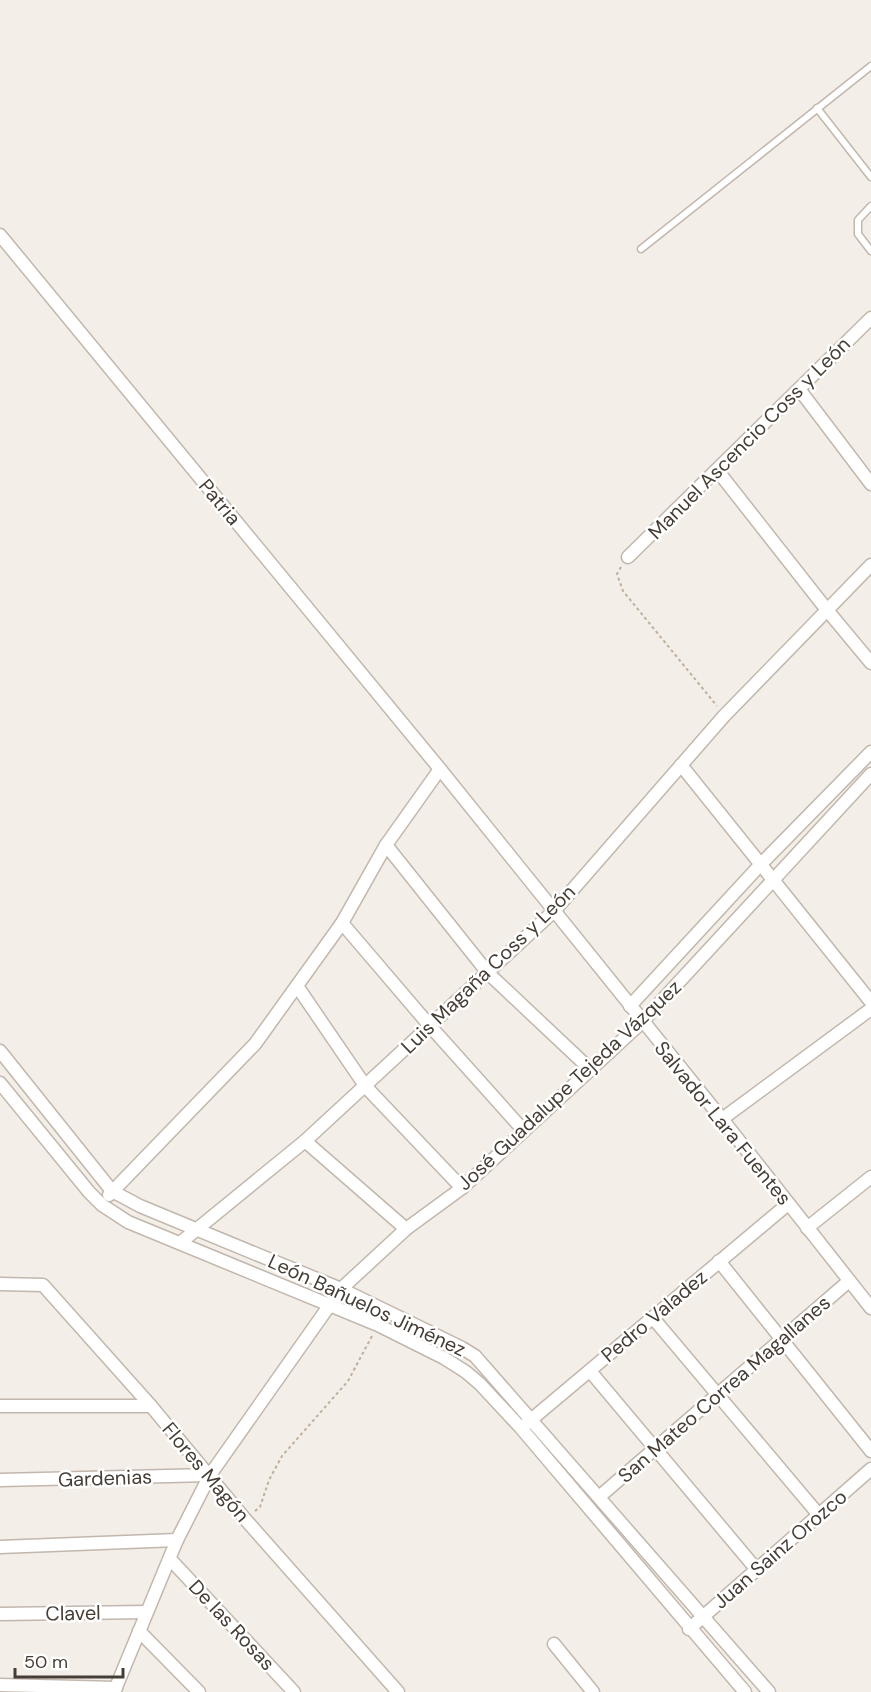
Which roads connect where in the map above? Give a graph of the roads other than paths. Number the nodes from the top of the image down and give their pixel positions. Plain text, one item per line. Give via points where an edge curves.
1 (871, 66) edge
2 (817, 108) junction
3 (870, 173) edge
4 (871, 206) edge
5 (0, 236) edge
6 (641, 249) dead end
7 (871, 251) edge
8 (871, 318) edge
9 (799, 389) junction
10 (717, 470) junction
11 (871, 484) edge
12 (628, 557) road end
13 (871, 565) edge
14 (827, 610) junction
15 (871, 663) edge
16 (871, 752) edge
17 (681, 765) junction
18 (440, 769) junction
19 (871, 774) edge
20 (386, 845) junction
21 (761, 864) junction
22 (773, 879) junction
23 (554, 911) junction
24 (342, 923) junction
25 (488, 973) junction
26 (297, 986) junction
27 (871, 1002) edge
28 (630, 1006) junction
29 (871, 1009) edge
30 (642, 1022) junction
31 (430, 1026) junction
32 (0, 1051) edge
33 (590, 1069) junction
34 (0, 1083) edge
35 (366, 1087) junction
36 (722, 1119) junction
37 (524, 1131) junction
38 (305, 1141) junction
39 (871, 1178) edge
40 (462, 1188) junction
41 (112, 1191) junction
42 (788, 1204) junction
43 (102, 1205) junction
44 (406, 1228) junction
45 (807, 1228) junction
46 (196, 1229) junction
47 (180, 1243) junction
48 (719, 1261) junction
49 (849, 1281) junction
50 (0, 1284) edge
51 (341, 1289) junction
52 (329, 1305) junction
53 (871, 1308) edge
54 (652, 1318) junction
55 (781, 1339) junction
56 (475, 1356) junction
57 (590, 1371) junction
58 (466, 1372) junction
59 (717, 1395) junction
60 (0, 1406) edge
61 (151, 1406) junction
62 (532, 1420) junction
63 (520, 1428) junction
64 (655, 1449) junction
65 (871, 1451) edge
66 (871, 1469) edge
67 (210, 1475) junction
68 (0, 1480) edge
69 (599, 1497) junction
70 (819, 1515) junction
71 (177, 1540) junction
72 (0, 1547) edge
73 (170, 1559) junction
74 (757, 1570) junction
75 (147, 1612) junction
76 (0, 1614) edge
77 (703, 1617) junction
78 (689, 1629) junction
79 (139, 1631) junction
80 (554, 1644) dead end
81 (758, 1680) junction
82 (0, 1685) edge
83 (115, 1690) edge
84 (199, 1692) edge
85 (294, 1692) edge
86 (398, 1692) edge
87 (593, 1692) edge
88 (745, 1692) edge
89 (769, 1692) edge

1 - 2 lane
2 - 3 lane
2 - 6 lane
4 - 7 lane via 858,220 858,234
5 - 18 street, Patria
8 - 9 street, Manuel Ascencio Coss y León
9 - 10 street, Manuel Ascencio Coss y León
9 - 11 street
10 - 12 street, Manuel Ascencio Coss y León
10 - 14 street
13 - 14 street, Luis Magaña Coss y León
14 - 15 street
14 - 17 street, Luis Magaña Coss y León
16 - 21 street, José Guadalupe Tejeda Vázquez
17 - 21 street
17 - 23 street, Luis Magaña Coss y León
18 - 20 street
18 - 23 street, Salvador Lara Fuentes
19 - 22 street, José Guadalupe Tejeda Vázquez
20 - 24 street
20 - 25 street
21 - 22 street
21 - 28 street, José Guadalupe Tejeda Vázquez
22 - 27 street
22 - 30 street, José Guadalupe Tejeda Vázquez
23 - 25 street, Luis Magaña Coss y León
23 - 28 street, Salvador Lara Fuentes
24 - 26 street
24 - 31 street
25 - 31 street, Luis Magaña Coss y León
25 - 33 street
26 - 35 street
26 - 41 street via 255,1044
28 - 30 street, Salvador Lara Fuentes
29 - 36 street
30 - 33 street, José Guadalupe Tejeda Vázquez
30 - 36 street, Salvador Lara Fuentes
31 - 35 street, Luis Magaña Coss y León
31 - 37 street
32 - 41 street, León Bañuelos Jiménez
33 - 37 street, José Guadalupe Tejeda Vázquez
34 - 43 street, León Bañuelos Jiménez
35 - 38 street, Luis Magaña Coss y León
35 - 40 street
36 - 42 street, Salvador Lara Fuentes
37 - 40 street, José Guadalupe Tejeda Vázquez
38 - 44 street
38 - 46 street, Luis Magaña Coss y León
39 - 45 street
40 - 44 street, José Guadalupe Tejeda Vázquez
41 - 43 street
41 - 46 street, León Bañuelos Jiménez
42 - 45 street, Salvador Lara Fuentes
42 - 48 street, Pedro Valadez
43 - 47 street, León Bañuelos Jiménez via 128,1222
44 - 51 street, José Guadalupe Tejeda Vázquez
45 - 49 street, Salvador Lara Fuentes
46 - 47 street, Luis Magaña Coss y León
46 - 51 street, León Bañuelos Jiménez
47 - 52 street, León Bañuelos Jiménez
48 - 54 street, Pedro Valadez
48 - 55 street
49 - 53 street, Salvador Lara Fuentes
49 - 55 street, San Mateo Correa Magallanes
50 - 61 street, Flores Magón via 43,1285
51 - 52 street, José Guadalupe Tejeda Vázquez
51 - 56 street, León Bañuelos Jiménez
52 - 58 street, León Bañuelos Jiménez via 378,1325
52 - 67 street, José Guadalupe Tejeda Vázquez
54 - 57 street, Pedro Valadez
54 - 59 street
55 - 59 street, San Mateo Correa Magallanes
55 - 65 street
56 - 58 street
56 - 62 street, León Bañuelos Jiménez
57 - 62 street, Pedro Valadez
57 - 64 street
58 - 63 street, León Bañuelos Jiménez
59 - 64 street, San Mateo Correa Magallanes
59 - 70 street
60 - 61 street
61 - 67 street, Flores Magón
62 - 63 street, Pedro Valadez
62 - 69 street, León Bañuelos Jiménez
63 - 78 street, León Bañuelos Jiménez
64 - 69 street, San Mateo Correa Magallanes
64 - 74 street
66 - 70 street, Juan Sainz Orozco
67 - 68 street, Gardenias
67 - 71 street, José Guadalupe Tejeda Vázquez
67 - 86 street, Flores Magón
69 - 77 street, León Bañuelos Jiménez
70 - 74 street, Juan Sainz Orozco
71 - 72 street
71 - 73 street, José Guadalupe Tejeda Vázquez
73 - 75 street, José Guadalupe Tejeda Vázquez
73 - 85 street, De las Rosas
74 - 77 street, Juan Sainz Orozco
75 - 76 street, Clavel
75 - 79 street, José Guadalupe Tejeda Vázquez
77 - 78 street, Juan Sainz Orozco
77 - 81 street, León Bañuelos Jiménez
78 - 88 street, León Bañuelos Jiménez
79 - 83 street, José Guadalupe Tejeda Vázquez
79 - 84 street
80 - 87 street
81 - 88 street
81 - 89 street, León Bañuelos Jiménez
82 - 83 street

